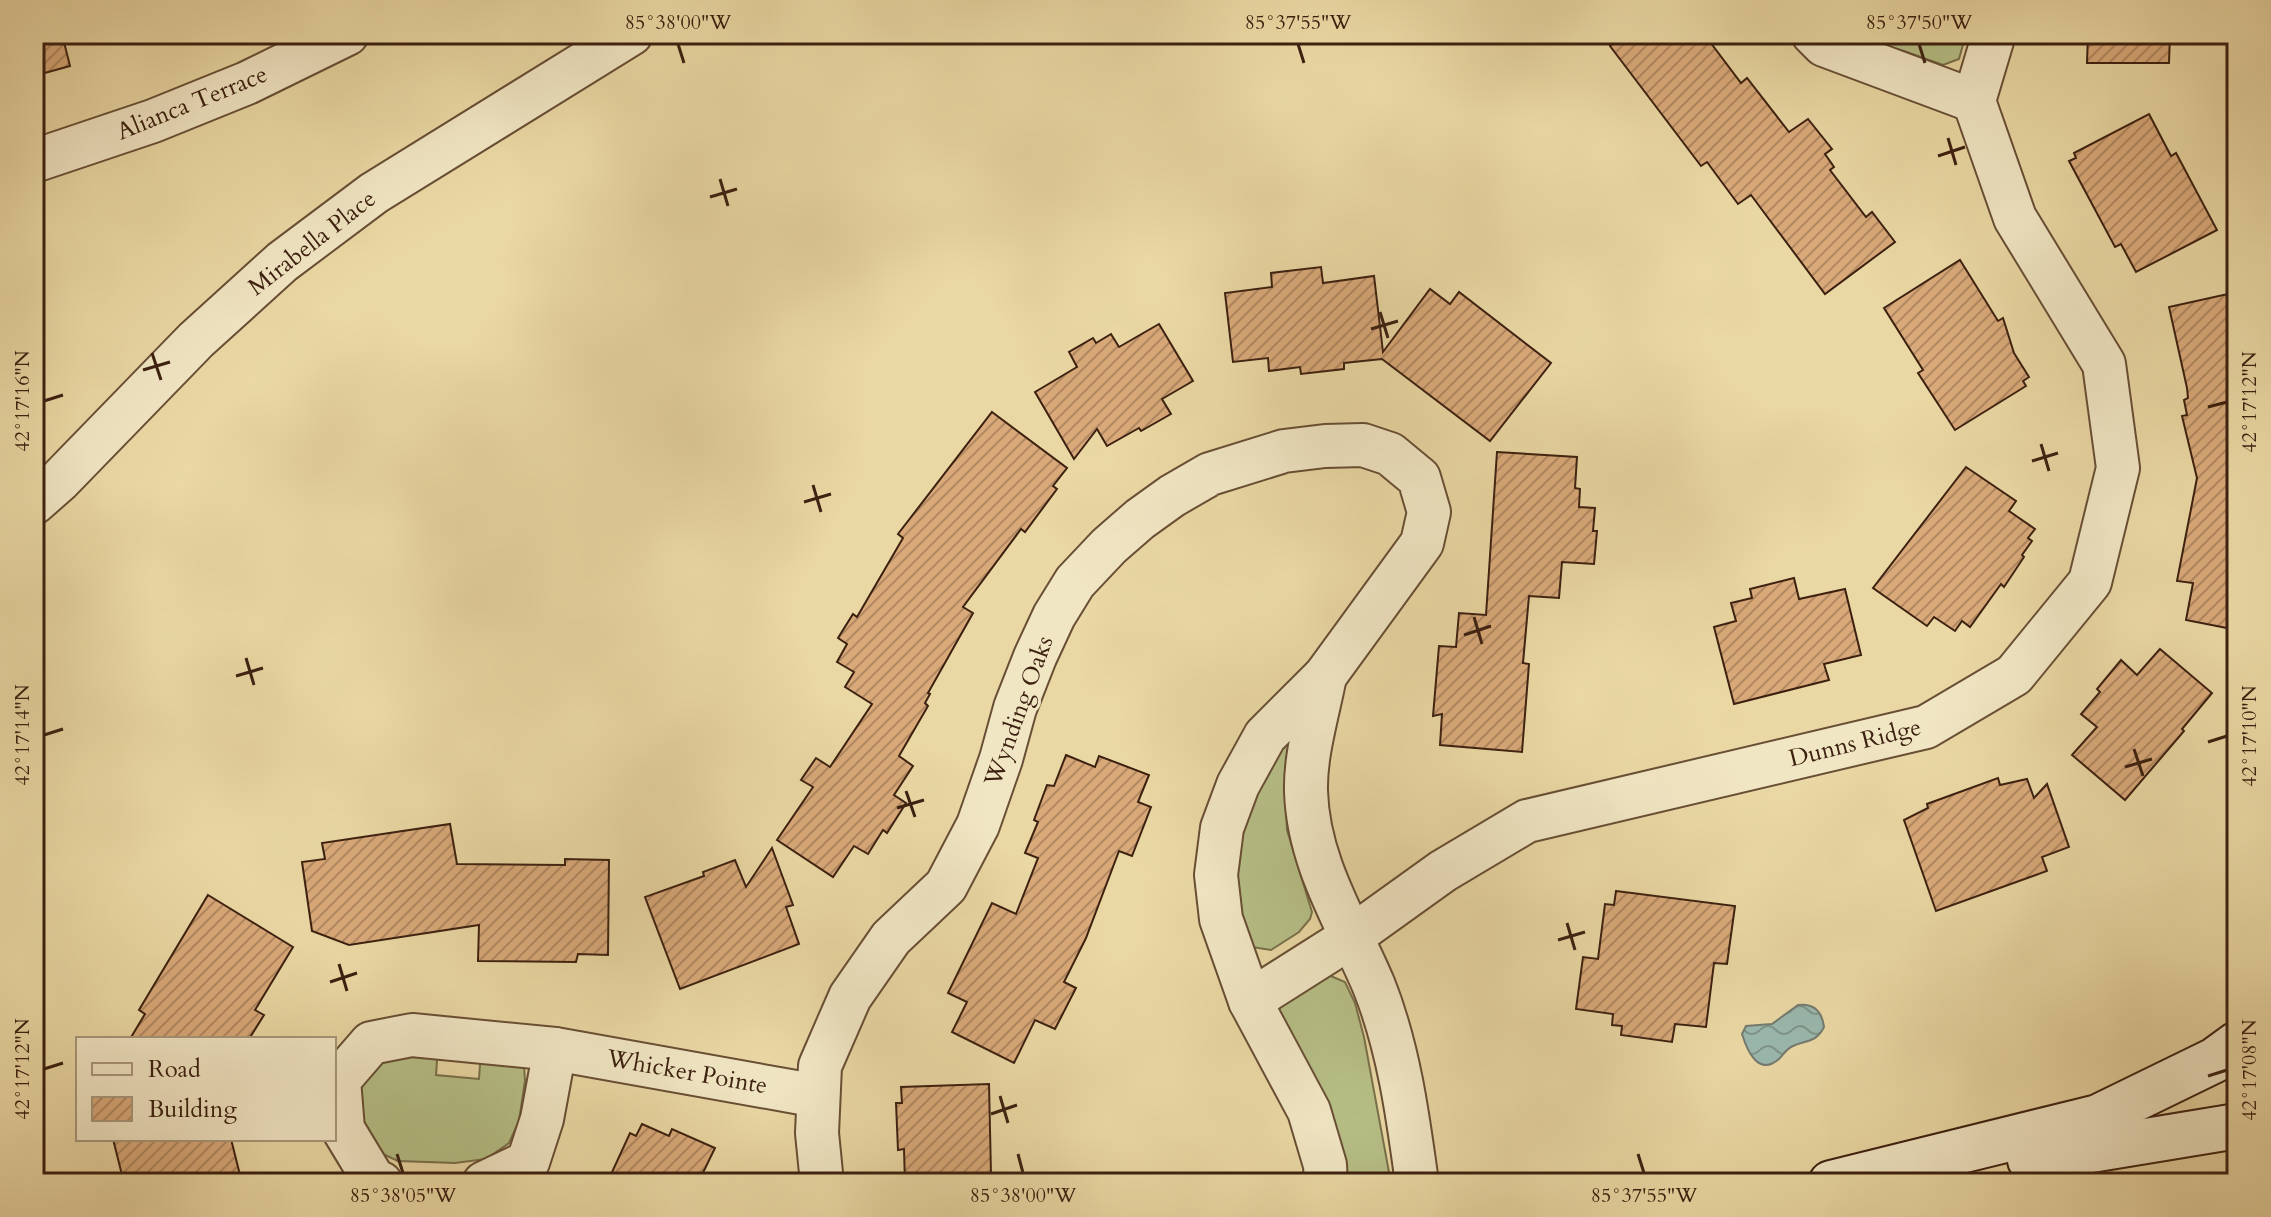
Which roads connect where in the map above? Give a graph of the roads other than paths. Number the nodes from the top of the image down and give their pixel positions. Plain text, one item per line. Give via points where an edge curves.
1 (347, 34) edge
2 (631, 34) edge
3 (1813, 34) edge
4 (1994, 34) edge
5 (1974, 101) junction
6 (34, 161) edge
7 (34, 503) edge
8 (1325, 676) junction
9 (1351, 937) junction
10 (1250, 1001) junction
11 (2237, 1044) edge
12 (555, 1049) junction
13 (818, 1096) junction
14 (2237, 1126) edge
15 (381, 1183) edge
16 (484, 1183) edge
17 (822, 1183) edge
18 (1326, 1183) edge
19 (1417, 1183) edge
20 (1831, 1183) edge
21 (1869, 1183) edge

1 - 6 street, Alianca Terrace via 247,83
2 - 7 street, Mirabella Place via 374,193 282,262
3 - 5 street via 1824,45
4 - 5 street
5 - 9 street, Dunns Ridge via 2015,218 2104,364 2118,468 2090,582 2014,675 1926,727 1527,821 1443,871
8 - 9 street, Wynding Oaks via 1306,789 1312,837
8 - 10 street, Wynding Oaks via 1265,736 1222,828 1216,875 1221,919
8 - 13 street, Wynding Oaks via 1422,543 1429,512 1419,478 1390,454 1363,445 1298,449 1210,474 1140,519 1075,582 1054,616 1015,708 978,825 946,886 891,938 850,997 820,1066
9 - 10 street, Dunns Ridge
9 - 19 street, Wynding Oaks via 1375,988 1398,1066
10 - 18 street, Wynding Oaks via 1309,1111
11 - 20 street via 2098,1117
12 - 13 street, Whicker Pointe
12 - 15 street, Whicker Pointe via 412,1035 371,1043 339,1080 343,1129 375,1182
12 - 16 street via 528,1162
13 - 17 street, Wynding Oaks
14 - 21 street

